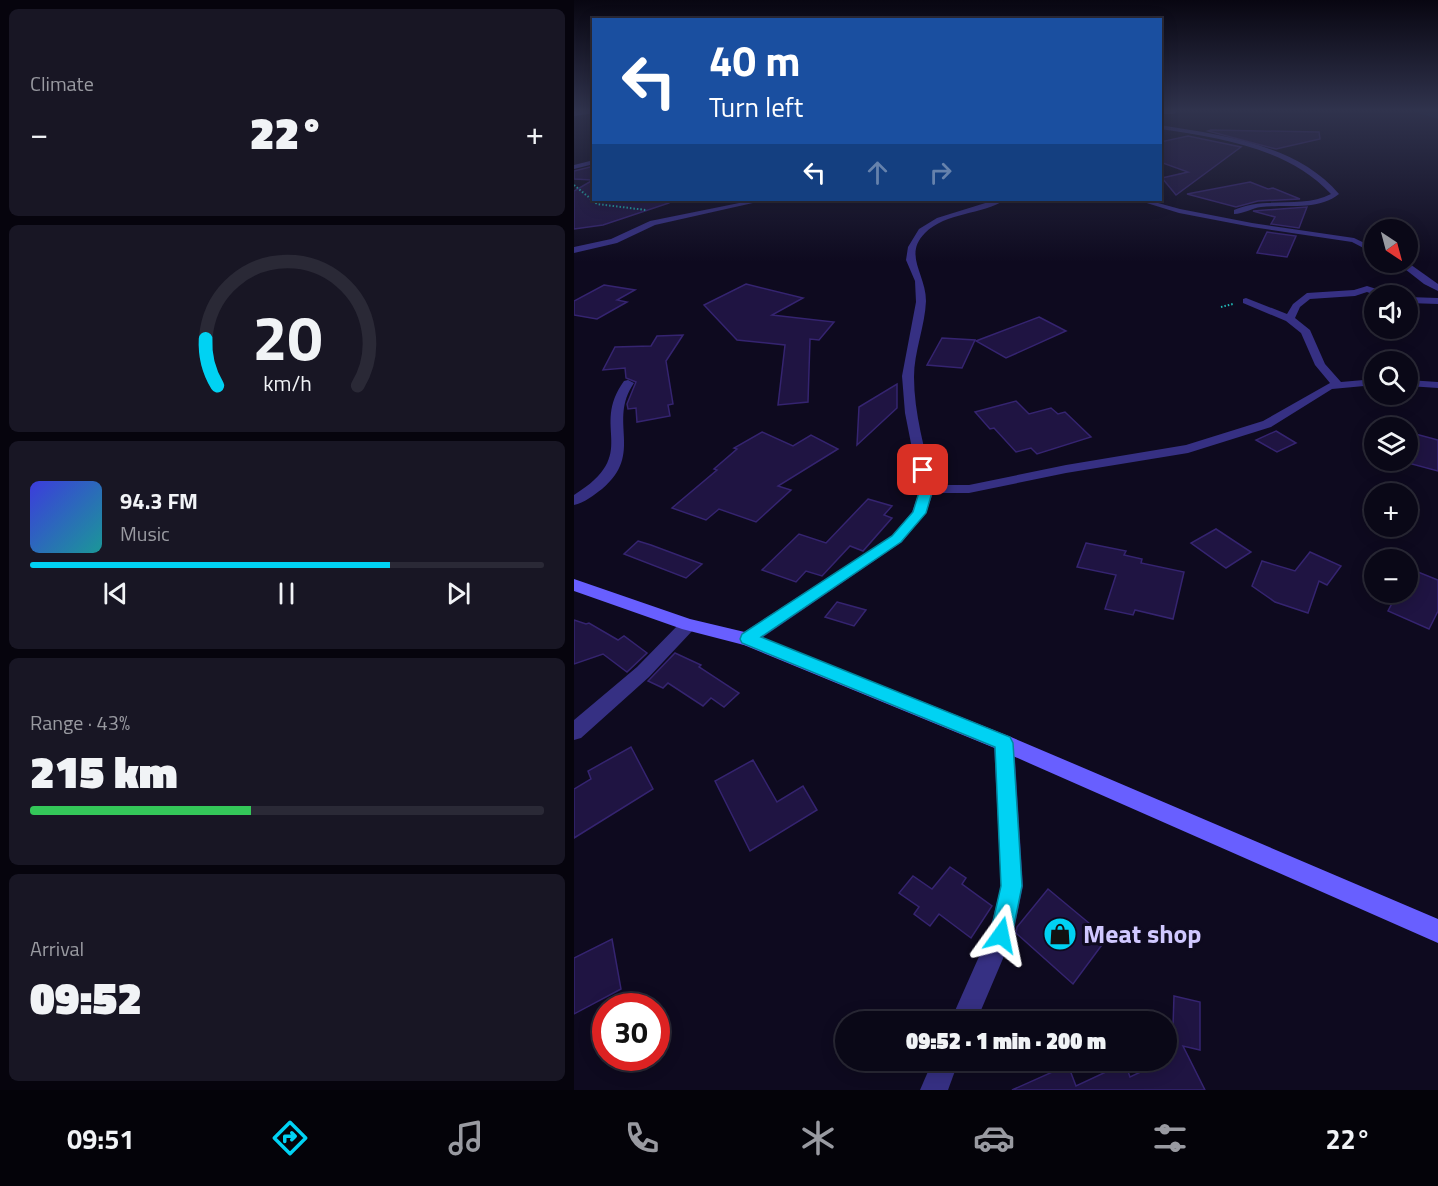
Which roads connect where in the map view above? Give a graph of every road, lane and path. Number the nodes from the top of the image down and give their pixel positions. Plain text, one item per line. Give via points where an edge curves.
1 (1294, 160) edge
2 (592, 163) edge
3 (574, 169) edge
4 (592, 171) edge
5 (574, 185) edge
6 (592, 200) edge
7 (593, 201) edge
8 (757, 201) edge
9 (998, 201) edge
10 (1142, 201) edge
11 (1145, 201) edge
12 (651, 211) dead end
13 (1139, 211) dead end
14 (1237, 212) dead end
15 (1364, 245) edge
16 (574, 250) edge
17 (1418, 273) edge
18 (1438, 288) edge
19 (1364, 290) edge
20 (1418, 300) edge
21 (1246, 301) dead end
22 (1438, 301) edge
23 (1290, 319) junction
24 (628, 383) dead end
25 (1364, 383) edge
26 (1337, 384) junction
27 (1418, 384) edge
28 (1438, 385) edge
29 (927, 489) junction
30 (574, 501) edge
31 (574, 585) edge
32 (688, 625) junction
33 (748, 639) junction
34 (574, 732) edge
35 (1004, 743) junction
36 (1438, 931) edge
37 (968, 1011) edge
38 (942, 1071) edge
39 (934, 1090) edge

1 - 14 street via 1335,194 1298,202 1257,204
2 - 3 street
3 - 4 street
5 - 6 path
7 - 12 path
8 - 16 street via 653,223 614,241
9 - 29 street via 940,220 922,231 912,247 910,260 920,281 921,302 908,376 911,413
10 - 13 street
11 - 15 street via 1252,225 1354,240
17 - 18 street via 1423,282
19 - 23 street via 1307,296
20 - 22 street
21 - 23 street
23 - 26 street via 1306,332 1320,364
24 - 30 street via 616,400 616,462 591,491
25 - 26 street
26 - 29 street via 1267,424 1189,449 969,489
27 - 28 street
29 - 33 street via 919,513 897,539
31 - 32 main road
32 - 33 main road
32 - 34 street via 643,672
33 - 35 main road
35 - 36 main road
35 - 37 street via 1012,886 1001,935
38 - 39 street

